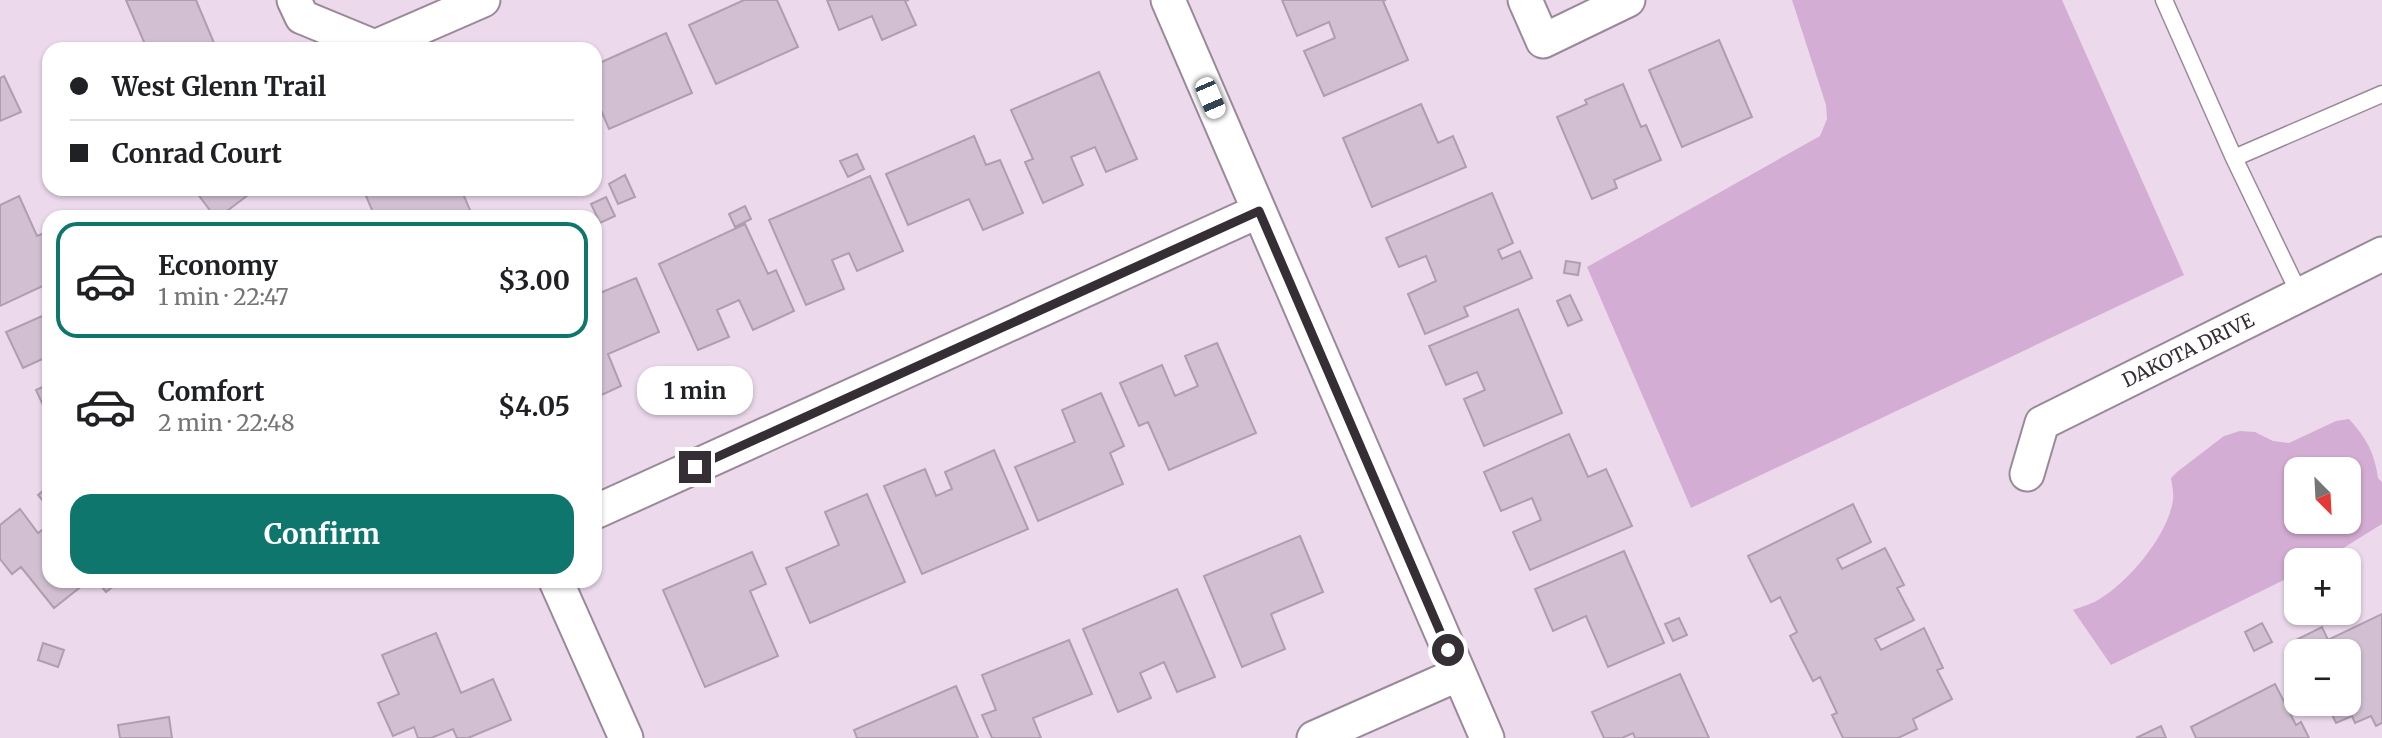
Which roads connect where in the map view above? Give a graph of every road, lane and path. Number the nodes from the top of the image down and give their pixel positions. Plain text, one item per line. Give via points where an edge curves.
1 (295, 0) edge
2 (483, 0) edge
3 (1168, 0) edge
4 (1525, 0) edge
5 (1628, 0) edge
6 (2164, 0) edge
7 (363, 42) edge
8 (386, 42) edge
9 (2382, 94) edge
10 (2234, 158) junction
11 (1259, 211) junction
12 (2382, 254) edge
13 (2300, 295) junction
14 (2027, 474) dead end
15 (602, 509) edge
16 (559, 588) edge
17 (1459, 674) junction
18 (626, 738) edge
19 (1314, 738) edge
20 (1487, 738) edge

1 - 7 street via 302,17
2 - 8 street
3 - 11 street
4 - 5 street via 1543,41
6 - 10 lane
9 - 10 lane
10 - 13 lane
11 - 15 street
11 - 17 street
12 - 13 street, DAKOTA DRIVE
13 - 14 street, DAKOTA DRIVE via 2042,423
16 - 18 street
17 - 19 street
17 - 20 street

